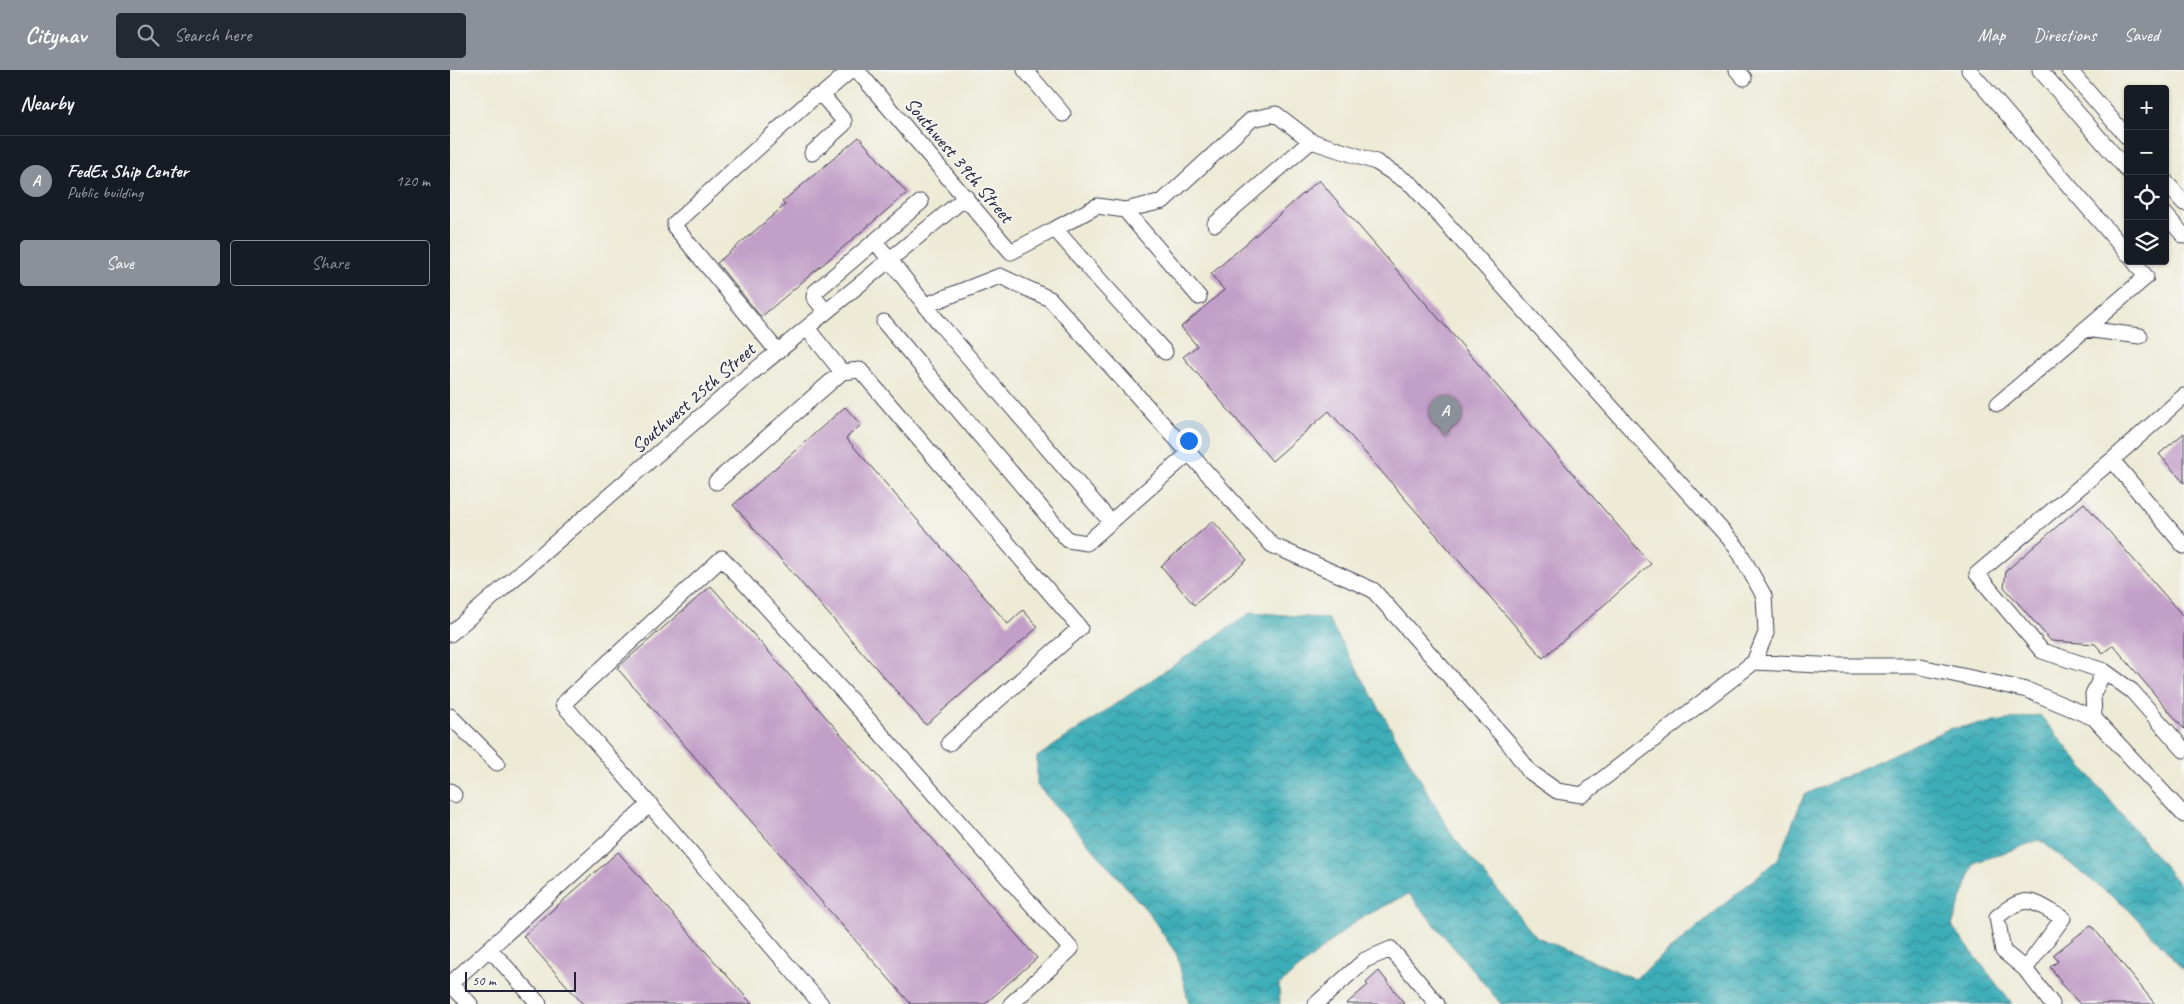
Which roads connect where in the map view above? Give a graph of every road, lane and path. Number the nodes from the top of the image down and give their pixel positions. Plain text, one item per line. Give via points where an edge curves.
1 (851, 70) edge
2 (857, 70) edge
3 (1025, 70) edge
4 (1969, 70) edge
5 (2040, 70) edge
6 (2069, 70) edge
7 (822, 95) junction
8 (1063, 114) dead end
9 (2124, 133) edge
10 (1311, 141) junction
11 (812, 153) dead end
12 (2124, 166) edge
13 (2169, 185) edge
14 (966, 197) junction
15 (921, 202) dead end
16 (2184, 202) edge
17 (1125, 210) junction
18 (2169, 219) edge
19 (1215, 224) dead end
20 (1055, 229) junction
21 (2184, 236) edge
22 (875, 241) junction
23 (2124, 249) edge
24 (890, 260) junction
25 (2137, 265) edge
26 (1199, 297) dead end
27 (926, 305) junction
28 (826, 312) junction
29 (884, 322) dead end
30 (807, 328) junction
31 (2085, 329) junction
32 (2140, 336) dead end
33 (778, 352) junction
34 (1165, 352) dead end
35 (842, 372) junction
36 (2184, 396) edge
37 (1998, 404) dead end
38 (1189, 453) junction
39 (2112, 460) junction
40 (716, 482) dead end
41 (1110, 522) junction
42 (2184, 546) edge
43 (450, 634) edge
44 (1754, 662) junction
45 (2104, 671) junction
46 (450, 716) edge
47 (2094, 718) junction
48 (949, 744) dead end
49 (2184, 750) edge
50 (497, 763) dead end
51 (650, 804) junction
52 (2184, 814) edge
53 (490, 949) junction
54 (2025, 969) junction
55 (450, 984) edge
56 (470, 1004) edge
57 (539, 1004) edge
58 (821, 1004) edge
59 (1011, 1004) edge
60 (1316, 1004) edge
61 (1437, 1004) edge
62 (2052, 1004) edge

1 - 7 street
2 - 14 street, Southwest 39th Street
3 - 8 street
4 - 23 street
5 - 12 street
6 - 9 street
7 - 11 street via 844,124
7 - 33 street via 814,97 675,223
10 - 17 street via 1276,114 1252,119 1162,201
10 - 19 street
10 - 44 street via 1376,162 1412,185 1736,546 1764,596 1766,633
13 - 16 street
14 - 20 street, Southwest 39th Street via 1011,252
14 - 24 street, Southwest 25th Street
15 - 22 street
17 - 20 street via 1097,206
17 - 26 street
18 - 21 street
20 - 34 street
22 - 24 street
22 - 28 street via 815,292 814,297
24 - 27 street
24 - 28 street, Southwest 25th Street
25 - 31 street via 2146,276
27 - 38 street via 1000,276 1050,299
27 - 41 street
28 - 30 street, Southwest 25th Street
29 - 41 street via 1068,540 1087,543
30 - 33 street, Southwest 25th Street
30 - 35 street
31 - 32 street
31 - 37 street
33 - 43 street, Southwest 25th Street
35 - 40 street
35 - 48 street via 860,370 1080,628
36 - 39 street
38 - 41 street
38 - 44 street via 1272,544 1373,590 1508,742 1529,771 1557,791 1582,795
39 - 42 street
39 - 45 street via 1977,574 2042,651
44 - 47 street via 1916,666 2028,690
45 - 47 street via 2093,694
45 - 49 street via 2132,691
46 - 50 street
47 - 52 street
51 - 53 street
51 - 58 street
51 - 59 street via 563,704 722,558 1071,949
53 - 55 street
53 - 57 street
54 - 54 street via 2004,951 1997,917 2012,904 2032,900 2063,918
54 - 62 street
55 - 56 street
60 - 61 street via 1365,960 1391,949

